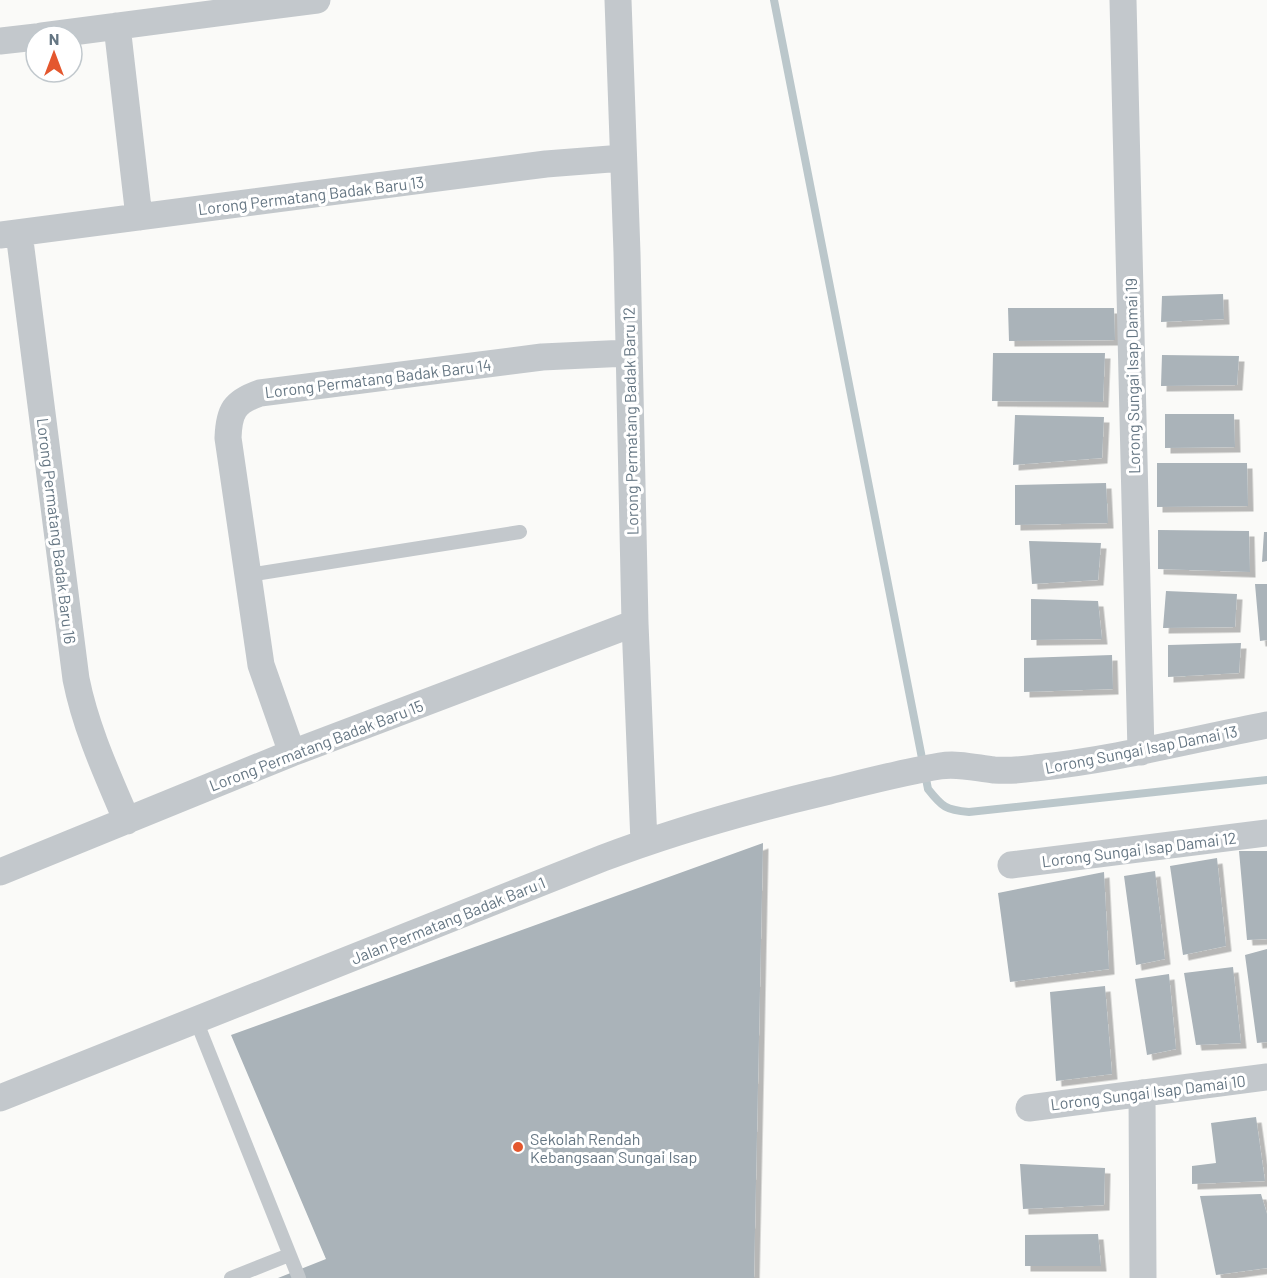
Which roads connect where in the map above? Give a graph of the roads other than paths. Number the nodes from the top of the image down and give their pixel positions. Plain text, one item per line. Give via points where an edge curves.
1 (316, 0) edge
2 (618, 0) edge
3 (1123, 0) edge
4 (117, 26) junction
5 (84, 30) edge
6 (24, 38) edge
7 (0, 41) edge
8 (623, 158) junction
9 (139, 217) junction
10 (9, 234) edge
11 (628, 353) junction
12 (520, 532) dead end
13 (248, 575) junction
14 (634, 623) junction
15 (1267, 725) edge
16 (1141, 752) junction
17 (292, 753) junction
18 (905, 773) joint
19 (127, 821) junction
20 (1267, 832) edge
21 (644, 843) junction
22 (1011, 865) dead end
23 (0, 872) edge
24 (196, 1020) junction
25 (1267, 1077) edge
26 (1142, 1093) junction
27 (0, 1098) edge
28 (1029, 1108) dead end
29 (289, 1255) junction
30 (240, 1276) edge
31 (299, 1278) edge
32 (1143, 1278) edge

1 - 4 street
2 - 8 street, Lorong Permatang Badak Baru 12
3 - 16 street, Lorong Sungai Isap Damai 19
4 - 5 street
4 - 9 street
6 - 7 street
8 - 9 street, Lorong Permatang Badak Baru 13 via 556,163
8 - 11 street, Lorong Permatang Badak Baru 12
9 - 10 street, Lorong Permatang Badak Baru 13
10 - 19 street, Lorong Permatang Badak Baru 16 via 81,708
11 - 13 street, Lorong Permatang Badak Baru 14 via 542,357 245,398 233,408 228,438
11 - 14 street, Lorong Permatang Badak Baru 12
12 - 13 lane
13 - 17 street, Lorong Permatang Badak Baru 14 via 261,665
14 - 17 street, Lorong Permatang Badak Baru 15
14 - 21 street, Lorong Permatang Badak Baru 12
15 - 16 street, Lorong Sungai Isap Damai 13
16 - 18 street, Lorong Sungai Isap Damai 13 via 1016,770 965,765
17 - 19 street, Lorong Permatang Badak Baru 15
18 - 21 street, Jalan Permatang Badak Baru 1 via 764,807
19 - 23 street, Lorong Permatang Badak Baru 15
20 - 22 street, Lorong Sungai Isap Damai 12
21 - 24 street, Jalan Permatang Badak Baru 1
24 - 27 street, Jalan Permatang Badak Baru 1
24 - 29 lane
25 - 26 street, Lorong Sungai Isap Damai 10
26 - 28 street, Lorong Sungai Isap Damai 10
26 - 32 street
29 - 30 lane
29 - 31 lane

